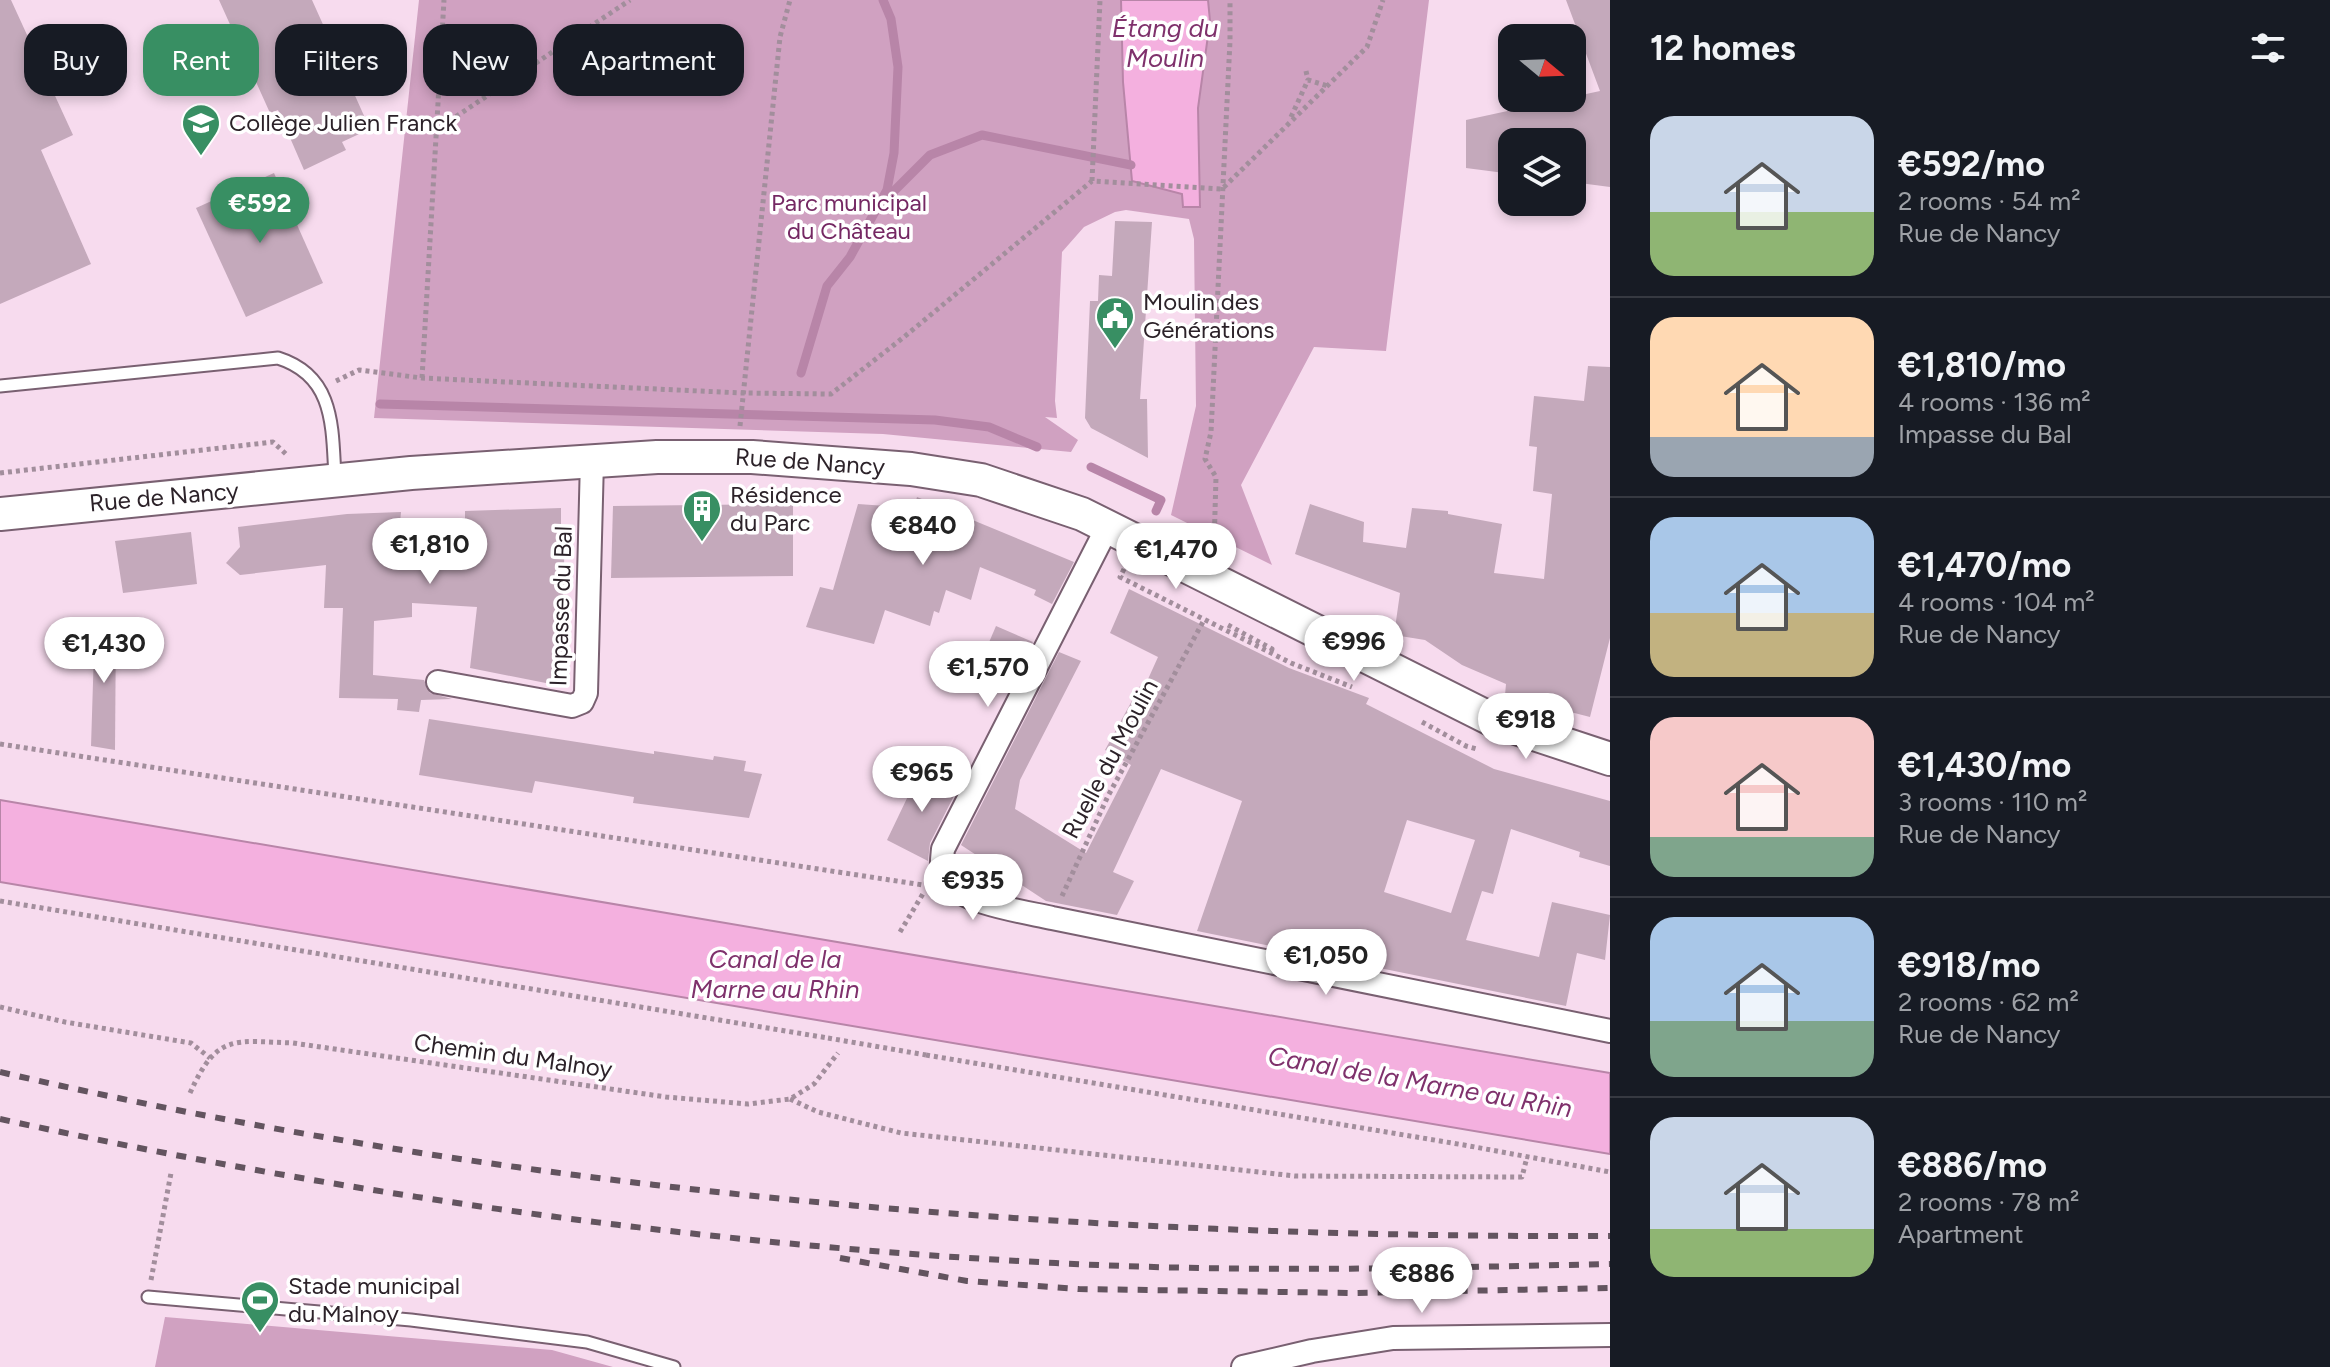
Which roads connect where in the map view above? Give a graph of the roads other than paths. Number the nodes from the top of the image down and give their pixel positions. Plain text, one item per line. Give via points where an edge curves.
1 (0, 386) edge
2 (592, 460) junction
3 (335, 480) junction
4 (0, 514) edge
5 (1108, 526) junction
6 (438, 682) dead end
7 (1610, 759) edge
8 (1610, 1031) edge
9 (148, 1297) road end
10 (1610, 1335) edge
11 (674, 1367) edge
12 (1243, 1367) edge

1 - 3 lane via 278,358 293,363 327,402
2 - 3 main road, Rue de Nancy
2 - 5 main road, Rue de Nancy via 752,457 911,469 981,480 1044,498
2 - 6 street, Impasse du Bal via 582,702 572,706
3 - 4 main road, Rue de Nancy
5 - 7 main road, Rue de Nancy via 1495,721
5 - 8 street via 943,849 941,866 947,881 965,896 1052,918
9 - 11 lane via 587,1342
10 - 12 street via 1393,1338

